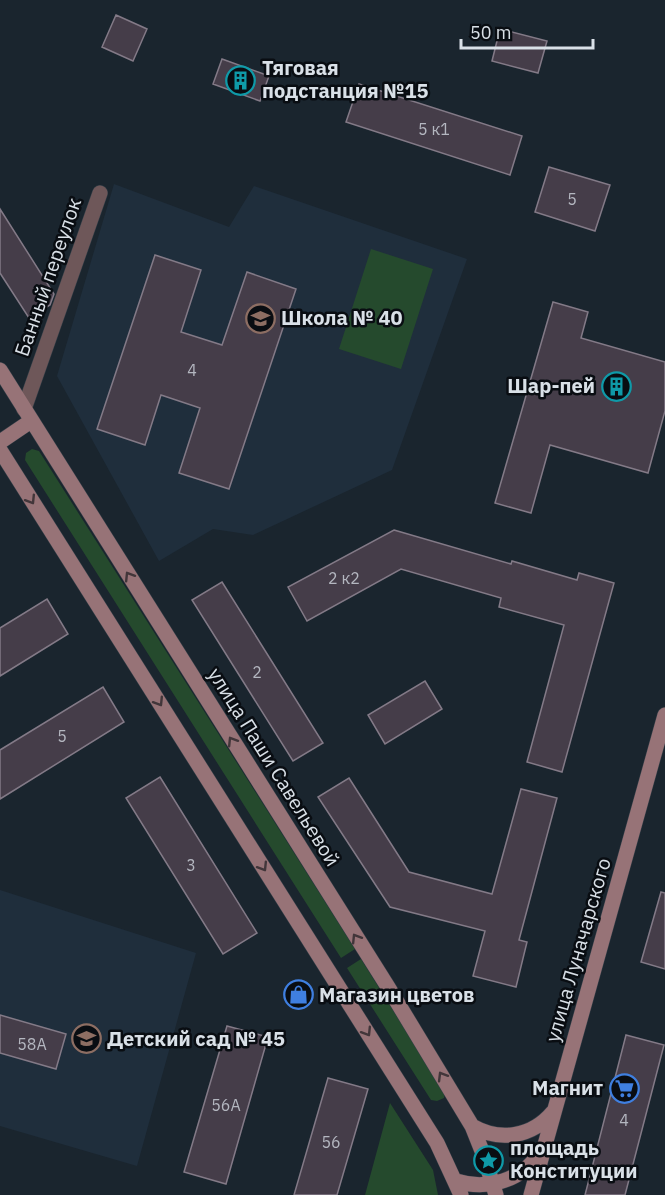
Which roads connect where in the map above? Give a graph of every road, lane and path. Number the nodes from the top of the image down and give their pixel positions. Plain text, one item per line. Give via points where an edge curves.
1 (100, 193) dead end
2 (0, 370) edge
3 (28, 415) junction
4 (0, 442) edge
5 (0, 450) edge
6 (665, 715) edge
7 (555, 1110) junction
8 (472, 1126) junction
9 (544, 1147) junction
10 (458, 1188) edge
11 (494, 1190) edge
12 (531, 1195) edge

1 - 3 street, Банный переулок
2 - 3 main road, улица Паши Савельевой
3 - 4 main road
8 -> 3 main road, улица Паши Савельевой
5 -> 10 main road via 438,1143
6 - 7 main road, улица Луначарского
7 - 8 main road via 539,1126 523,1134 494,1135
7 - 9 main road, улица Луначарского
8 - 11 main road, улица Паши Савельевой
9 - 11 main road via 521,1173
9 - 12 main road, улица Луначарского
10 - 11 main road via 470,1185

